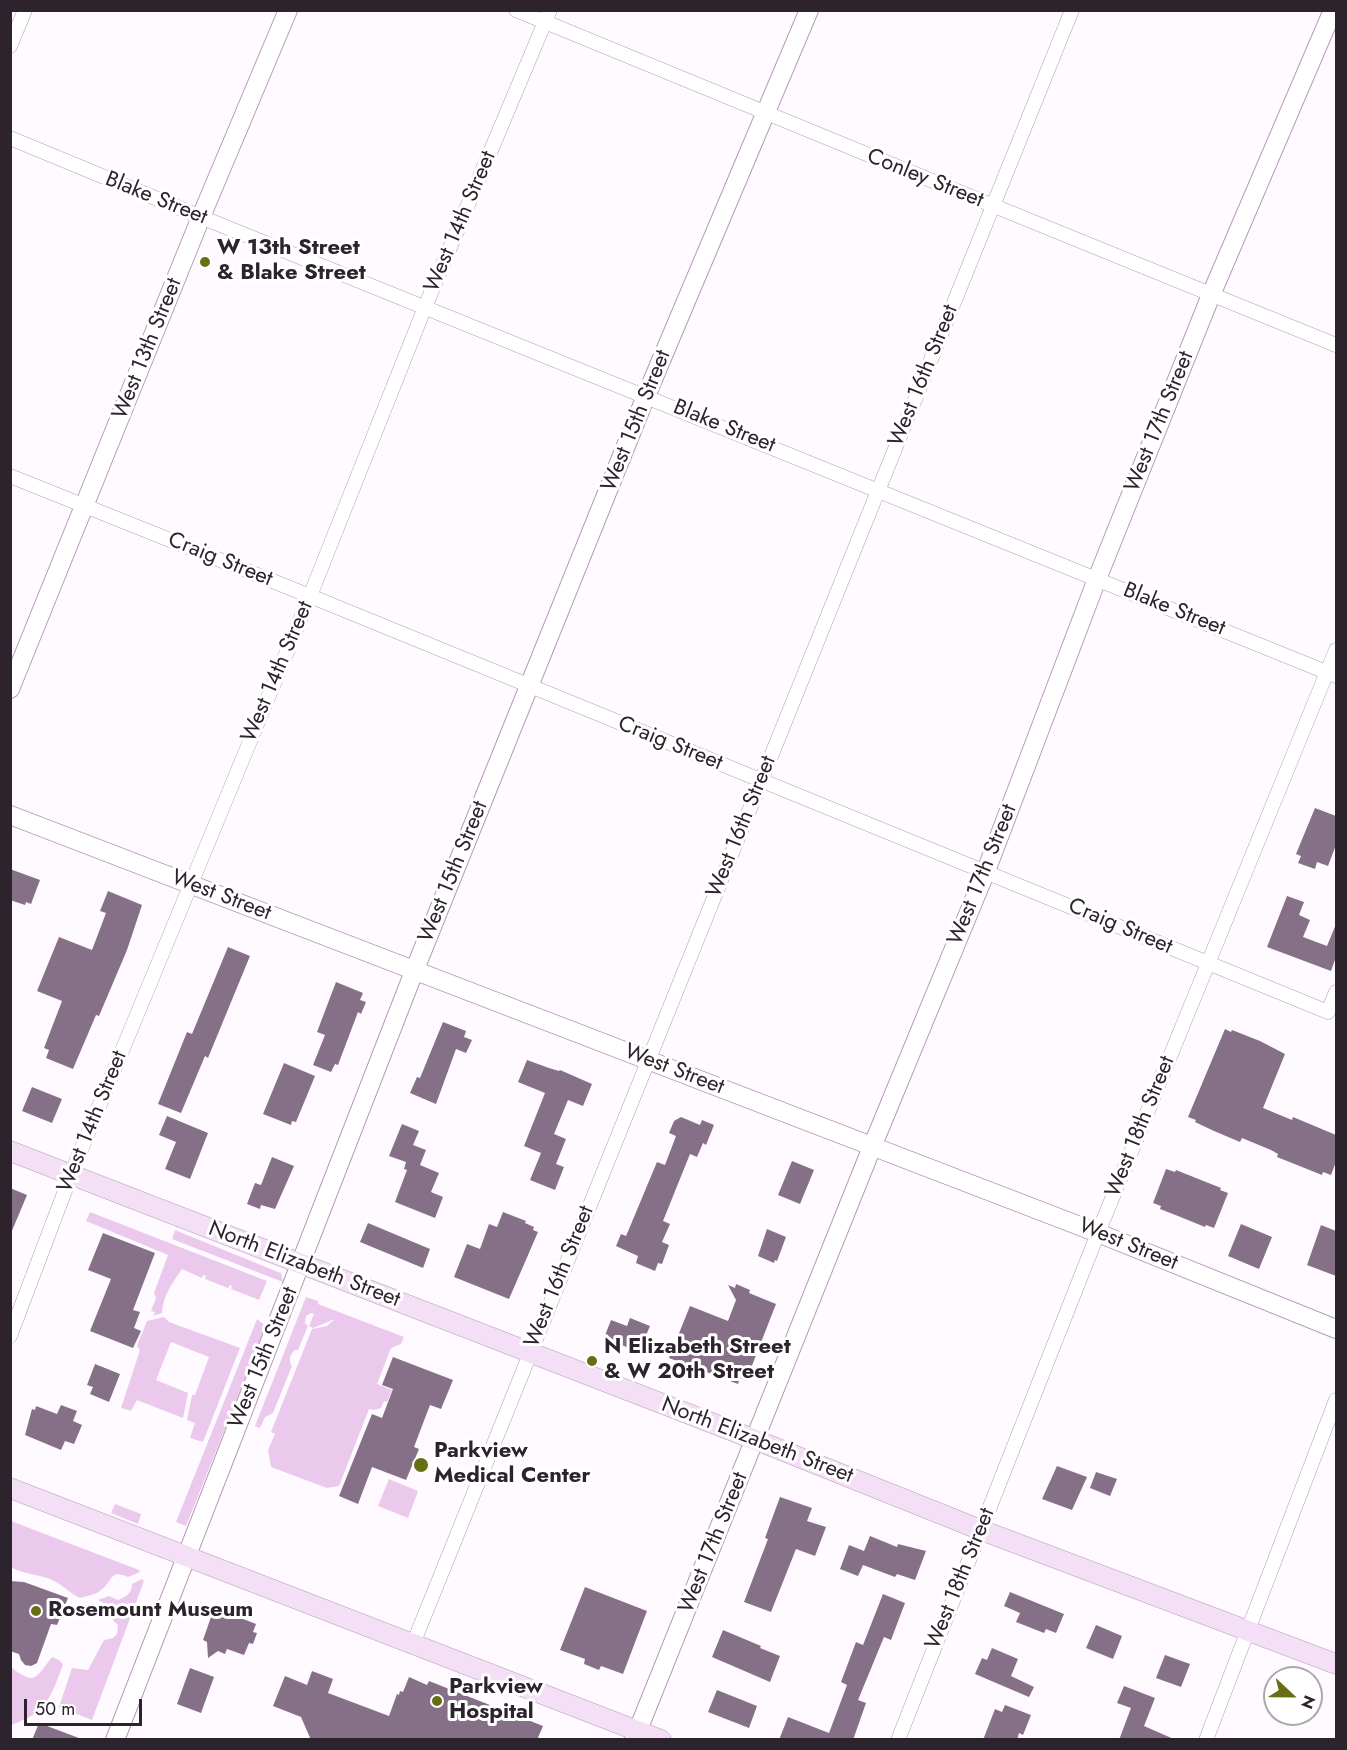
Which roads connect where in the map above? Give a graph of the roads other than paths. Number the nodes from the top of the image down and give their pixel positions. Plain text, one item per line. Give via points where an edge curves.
1 (25, 10) edge
2 (288, 10) edge
3 (516, 10) edge
4 (810, 10) edge
5 (1072, 10) edge
6 (1333, 10) edge
7 (548, 17) edge
8 (10, 46) edge
9 (768, 112) junction
10 (10, 138) edge
11 (993, 207) junction
12 (201, 218) junction
13 (1211, 295) junction
14 (425, 307) junction
15 (1336, 345) edge
16 (646, 396) junction
17 (10, 476) edge
18 (878, 490) junction
19 (85, 506) junction
20 (1097, 579) junction
21 (310, 596) junction
22 (1336, 650) edge
23 (1332, 674) edge
24 (529, 687) junction
25 (10, 689) edge
26 (761, 781) junction
27 (10, 815) edge
28 (986, 871) junction
29 (190, 884) junction
30 (1209, 963) junction
31 (415, 969) junction
32 (1336, 992) edge
33 (648, 1060) junction
34 (872, 1147) junction
35 (10, 1151) edge
36 (72, 1174) junction
37 (1098, 1233) junction
38 (301, 1263) junction
39 (1336, 1329) edge
40 (10, 1336) edge
41 (529, 1353) junction
42 (1336, 1400) edge
43 (756, 1440) junction
44 (10, 1488) edge
45 (981, 1530) junction
46 (186, 1556) junction
47 (1248, 1630) junction
48 (413, 1644) junction
49 (1336, 1664) edge
50 (636, 1735) edge
51 (115, 1740) edge
52 (661, 1740) edge
53 (897, 1740) edge
54 (1206, 1740) edge

1 - 8 street
2 - 12 street, West 13th Street
3 - 7 street, Conley Street
4 - 9 street, West 15th Street
5 - 11 street, West 16th Street
6 - 13 street, West 17th Street
7 - 9 street, Conley Street
7 - 14 street, West 14th Street
9 - 11 street, Conley Street
9 - 16 street, West 15th Street
10 - 12 street, Blake Street
11 - 13 street, Conley Street
11 - 18 street, West 16th Street
12 - 14 street, Blake Street
12 - 19 street, West 13th Street
13 - 15 street, Conley Street
13 - 20 street, West 17th Street
14 - 16 street, Blake Street
14 - 21 street, West 14th Street
16 - 18 street, Blake Street
16 - 24 street, West 15th Street
17 - 19 street, Craig Street
18 - 20 street, Blake Street
18 - 26 street, West 16th Street
19 - 21 street, Craig Street
19 - 25 street, West 13th Street
20 - 23 street, Blake Street
20 - 28 street, West 17th Street
21 - 24 street, Craig Street
21 - 29 street, West 14th Street
22 - 23 street, West 18th Street
23 - 30 street, West 18th Street
24 - 26 street, Craig Street
24 - 31 street, West 15th Street
26 - 28 street, Craig Street
26 - 33 street, West 16th Street
27 - 29 street, West Street
28 - 30 street, Craig Street
28 - 34 street, West 17th Street
29 - 31 street, West Street
29 - 36 street, West 14th Street
30 - 32 street, Craig Street via 1329,1012
30 - 37 street, West 18th Street
31 - 33 street, West Street
31 - 38 street, West 15th Street
33 - 34 street, West Street
33 - 41 street, West 16th Street
34 - 37 street, West Street
34 - 43 street, West 17th Street
35 - 36 main road, North Elizabeth Street
36 - 38 main road, North Elizabeth Street
36 - 40 street, West 14th Street
37 - 39 street, West Street
37 - 45 street, West 18th Street
38 - 41 main road, North Elizabeth Street
38 - 46 street, West 15th Street
41 - 43 main road, North Elizabeth Street
41 - 48 street, West 16th Street
42 - 47 street
43 - 45 main road, North Elizabeth Street
43 - 50 street, West 17th Street
44 - 46 main road
45 - 47 main road, North Elizabeth Street
45 - 53 street, West 18th Street
46 - 48 main road
46 - 51 street, West 15th Street
47 - 49 main road, North Elizabeth Street
47 - 54 street
48 - 50 main road
50 - 52 main road

